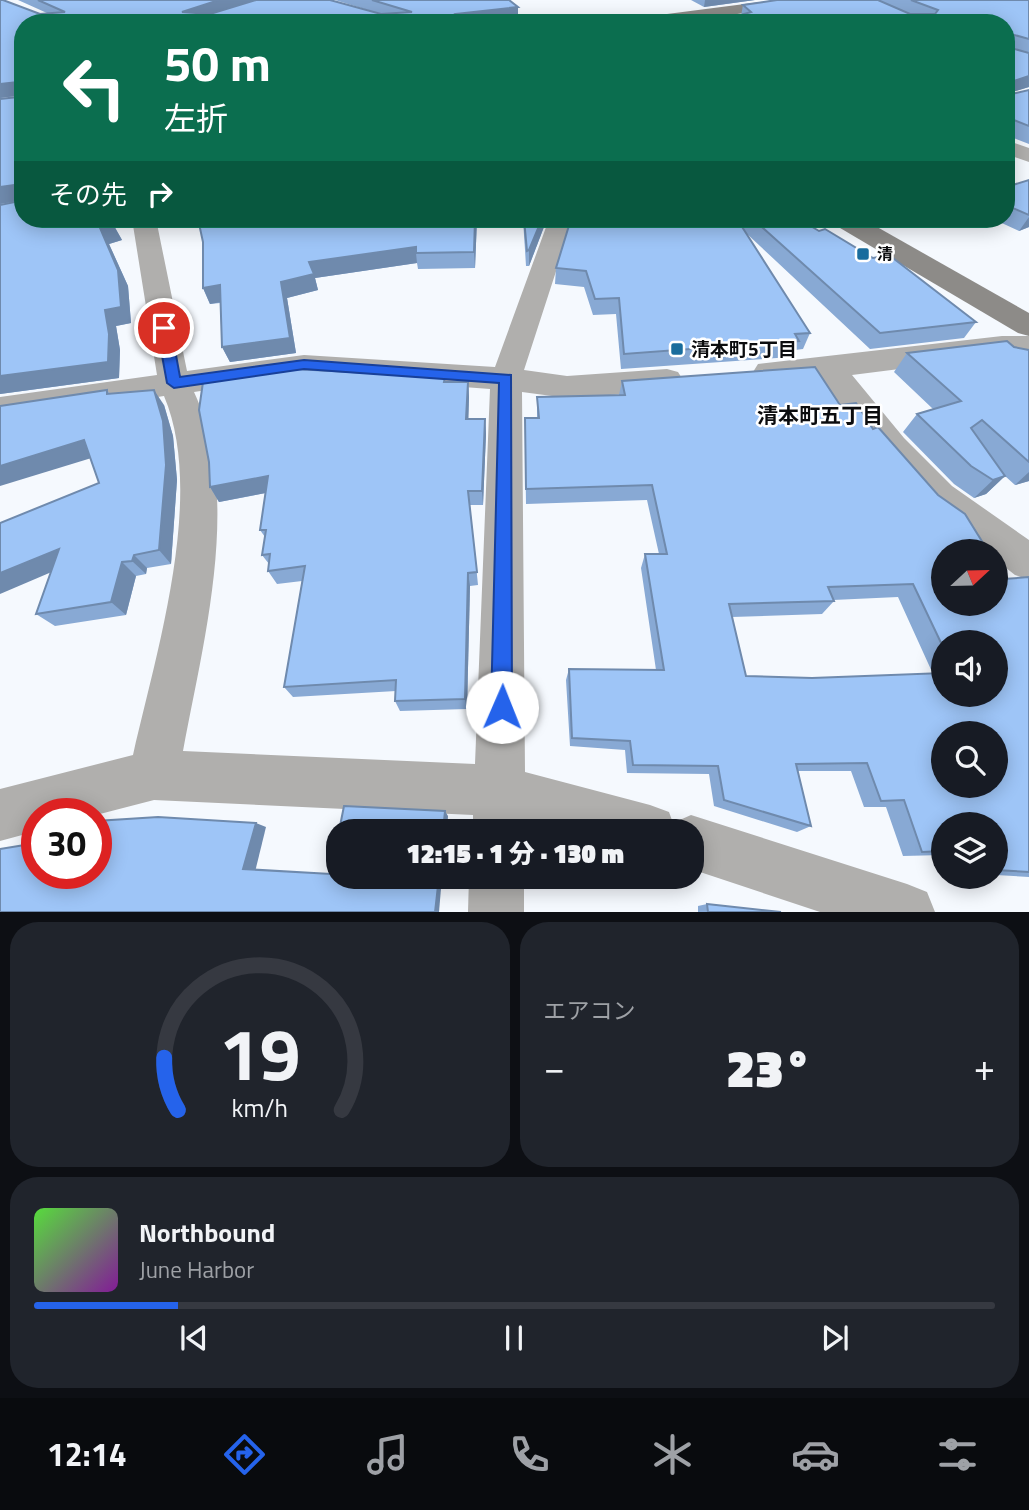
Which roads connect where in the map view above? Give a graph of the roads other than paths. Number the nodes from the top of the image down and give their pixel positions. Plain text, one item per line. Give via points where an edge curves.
1 (808, 0) edge
2 (715, 12) junction
3 (701, 14) edge
4 (719, 14) edge
5 (146, 228) edge
6 (558, 228) edge
7 (860, 228) edge
8 (1029, 326) edge
9 (1029, 346) edge
10 (829, 368) junction
11 (746, 374) edge
12 (691, 378) edge
13 (506, 379) junction
14 (174, 383) junction
15 (0, 410) edge
16 (1029, 562) edge
17 (154, 775) junction
18 (500, 811) edge
19 (0, 815) edge
20 (560, 819) edge
21 (704, 846) edge
22 (497, 889) edge
23 (496, 912) edge
24 (907, 912) edge

1 - 2 street
2 - 3 street
2 - 4 street
5 - 14 street
6 - 13 street
7 - 8 street
9 - 10 street
10 - 11 street
10 - 16 street via 939,497
12 - 13 street via 567,387
13 - 14 street via 304,365
13 - 18 street
14 - 15 street
14 - 17 street via 190,419 199,491 190,595
17 - 18 street
17 - 19 street
18 - 20 street
21 - 24 street
22 - 23 street

